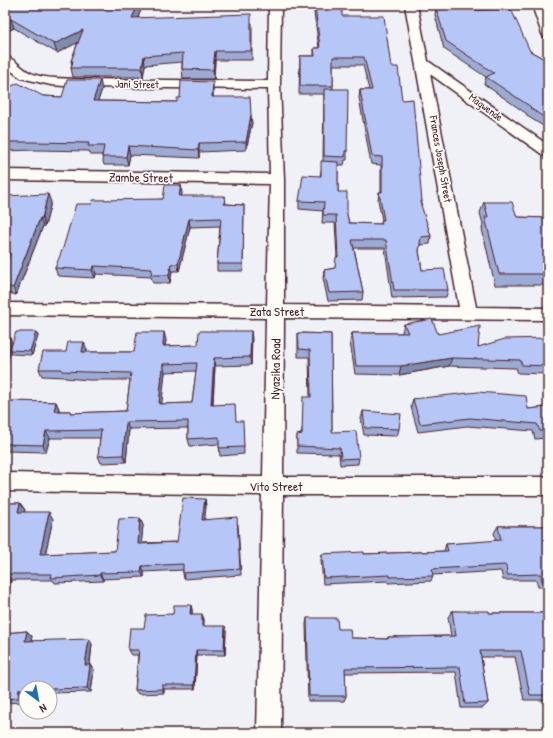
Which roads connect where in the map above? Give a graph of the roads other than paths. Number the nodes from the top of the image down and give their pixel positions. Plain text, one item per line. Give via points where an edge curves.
1 (275, 5) edge
2 (411, 5) edge
3 (538, 5) edge
4 (548, 34) edge
5 (5, 60) edge
6 (423, 63) junction
7 (274, 85) junction
8 (548, 152) edge
9 (5, 175) edge
10 (277, 179) junction
11 (5, 309) edge
12 (275, 311) junction
13 (469, 313) junction
14 (548, 314) edge
15 (5, 482) edge
16 (273, 486) junction
17 (548, 486) edge
18 (269, 733) edge

1 - 7 street, Nyazika Road
2 - 6 street, Frances Joseph Street
3 - 4 street
5 - 7 street, Jani Street via 25,75 51,81
6 - 8 street, Magwende
6 - 13 street, Frances Joseph Street
7 - 10 street, Nyazika Road
9 - 10 street, Zambe Street
10 - 12 street, Nyazika Road
11 - 12 street, Zata Street
12 - 13 street, Zata Street
12 - 16 street, Nyazika Road
13 - 14 street, Zata Street
15 - 16 street, Vito Street
16 - 17 street, Vito Street
16 - 18 street, Nyazika Road

